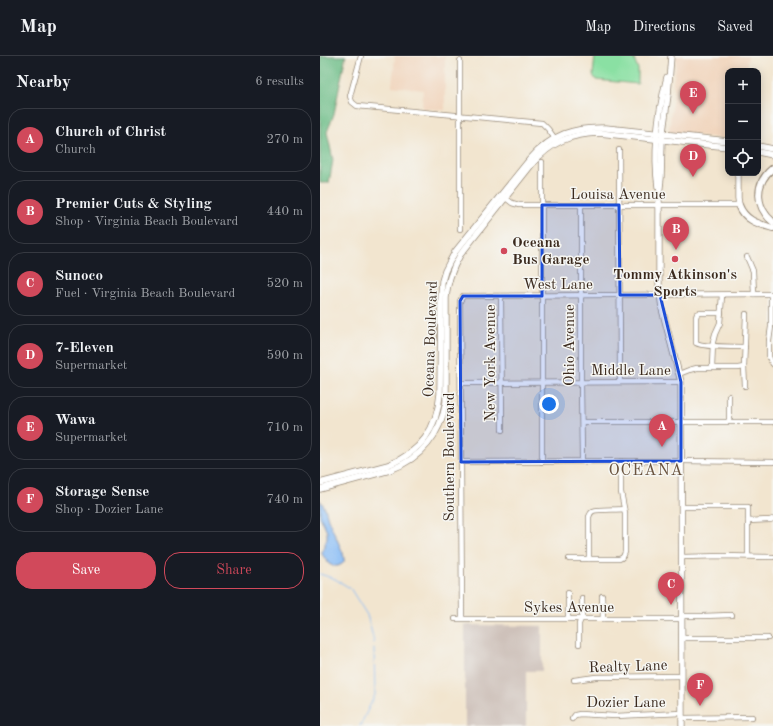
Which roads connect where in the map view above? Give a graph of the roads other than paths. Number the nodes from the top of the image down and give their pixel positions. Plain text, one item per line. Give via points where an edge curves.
1 (361, 56) edge
2 (671, 56) edge
3 (460, 61) dead end
4 (460, 116) junction
5 (659, 136) junction
6 (556, 140) junction
7 (725, 141) edge
8 (725, 147) edge
9 (761, 147) edge
10 (619, 150) dead end
11 (773, 150) edge
12 (761, 153) edge
13 (773, 155) edge
14 (542, 162) dead end
15 (773, 168) edge
16 (738, 176) edge
17 (503, 196) junction
18 (542, 205) junction
19 (581, 205) junction
20 (619, 205) junction
21 (739, 205) junction
22 (659, 206) junction
23 (773, 222) edge
24 (773, 228) edge
25 (460, 229) dead end
26 (747, 257) dead end
27 (722, 294) junction
28 (754, 294) junction
29 (772, 294) edge
30 (620, 295) junction
31 (660, 295) junction
32 (463, 296) joint
33 (502, 296) junction
34 (542, 296) junction
35 (581, 296) junction
36 (721, 313) junction
37 (746, 314) dead end
38 (712, 346) junction
39 (745, 346) junction
40 (773, 364) edge
41 (744, 367) junction
42 (712, 368) junction
43 (679, 374) junction
44 (461, 382) junction
45 (542, 382) junction
46 (581, 382) junction
47 (620, 382) junction
48 (681, 382) junction
49 (502, 383) junction
50 (745, 386) dead end
51 (729, 396) dead end
52 (582, 422) junction
53 (681, 422) junction
54 (729, 422) junction
55 (773, 422) edge
56 (502, 430) dead end
57 (422, 447) junction
58 (582, 461) junction
59 (621, 461) junction
60 (681, 461) junction
61 (461, 462) junction
62 (542, 462) junction
63 (773, 462) edge
64 (324, 484) edge
65 (320, 489) edge
66 (682, 507) junction
67 (624, 509) junction
68 (773, 519) edge
69 (748, 521) junction
70 (748, 556) junction
71 (682, 557) junction
72 (773, 557) edge
73 (568, 559) dead end
74 (589, 560) junction
75 (568, 593) dead end
76 (602, 596) dead end
77 (582, 598) dead end
78 (732, 615) dead end
79 (462, 618) junction
80 (682, 618) junction
81 (455, 619) dead end
82 (568, 619) junction
83 (581, 619) junction
84 (603, 619) junction
85 (682, 638) junction
86 (768, 638) dead end
87 (579, 644) dead end
88 (682, 676) junction
89 (574, 680) dead end
90 (682, 716) junction
91 (752, 717) dead end
92 (572, 719) dead end
93 (682, 726) edge

1 - 4 street via 350,94 352,102 357,106
2 - 5 main road via 664,88
3 - 4 street
4 - 6 street via 542,123
4 - 25 street
5 - 6 main road, Oceana Boulevard via 589,128 572,131
5 - 7 main road
5 - 8 main road
5 - 22 main road
6 - 17 main road, Oceana Boulevard
9 - 11 main road
10 - 20 street
12 - 13 main road
14 - 18 street
15 - 23 highway via 761,183 759,197 763,211
16 - 21 main road
17 - 18 street, Louisa Avenue via 519,206
17 - 57 main road, Oceana Boulevard via 460,255 450,274 446,298 446,402 439,426 430,441
18 - 19 street, Louisa Avenue
18 - 34 street
19 - 20 street, Louisa Avenue
19 - 35 street, Ohio Avenue
20 - 22 street, Louisa Avenue
20 - 30 street
21 - 22 street, Louisa Avenue
21 - 24 highway via 751,221
22 - 31 main road
26 - 28 street via 753,271
27 - 28 street, West Lane
27 - 31 street, West Lane
27 - 36 street
28 - 29 street, West Lane
29 - 40 street via 769,359
30 - 31 street, West Lane
30 - 35 street, West Lane
30 - 47 street
31 - 43 main road
32 - 33 street, West Lane
32 - 44 street, Southern Boulevard via 460,301
33 - 34 street, West Lane
33 - 49 street, New York Avenue
34 - 35 street, West Lane
34 - 45 street
35 - 46 street, Ohio Avenue
36 - 38 street
36 - 38 street via 700,313 696,316 696,342
37 - 39 street
38 - 39 street
38 - 42 street
39 - 41 street
41 - 42 street
41 - 50 street
42 - 43 street via 692,369
43 - 48 main road
44 - 49 street, Middle Lane
44 - 61 street, Southern Boulevard
45 - 46 street, Middle Lane
45 - 49 street, Middle Lane
45 - 62 street
46 - 47 street, Middle Lane
46 - 52 street, Ohio Avenue
47 - 48 street, Middle Lane
48 - 53 main road
49 - 56 street, New York Avenue
51 - 54 street
52 - 53 street
52 - 58 street, Ohio Avenue
53 - 54 street
53 - 60 main road
54 - 55 street
57 - 64 main road, Oceana Boulevard via 388,465
57 - 64 main road, Oceana Boulevard via 414,458 390,470
58 - 59 street
58 - 62 street
59 - 60 street
59 - 67 street
60 - 63 street
60 - 66 main road
61 - 62 street
61 - 79 street, Southern Boulevard
64 - 65 main road, Oceana Boulevard
66 - 69 street via 748,507
66 - 71 main road
67 - 74 street via 596,510 591,513
67 - 74 street via 625,555 621,558
68 - 69 street
69 - 70 street
70 - 71 street
70 - 72 street
71 - 80 main road
73 - 74 street
75 - 82 street
76 - 84 street
77 - 83 street
78 - 80 street, Sykes Avenue
79 - 81 street, Sykes Avenue
79 - 82 street, Sykes Avenue
80 - 84 street, Sykes Avenue
80 - 85 main road
82 - 83 street, Sykes Avenue
83 - 84 street, Sykes Avenue
83 - 87 street
85 - 86 street
85 - 88 main road
88 - 89 street, Realty Lane via 596,677
88 - 90 main road
90 - 91 street, Dozier Lane
90 - 92 street, Dozier Lane via 580,714
90 - 93 main road

